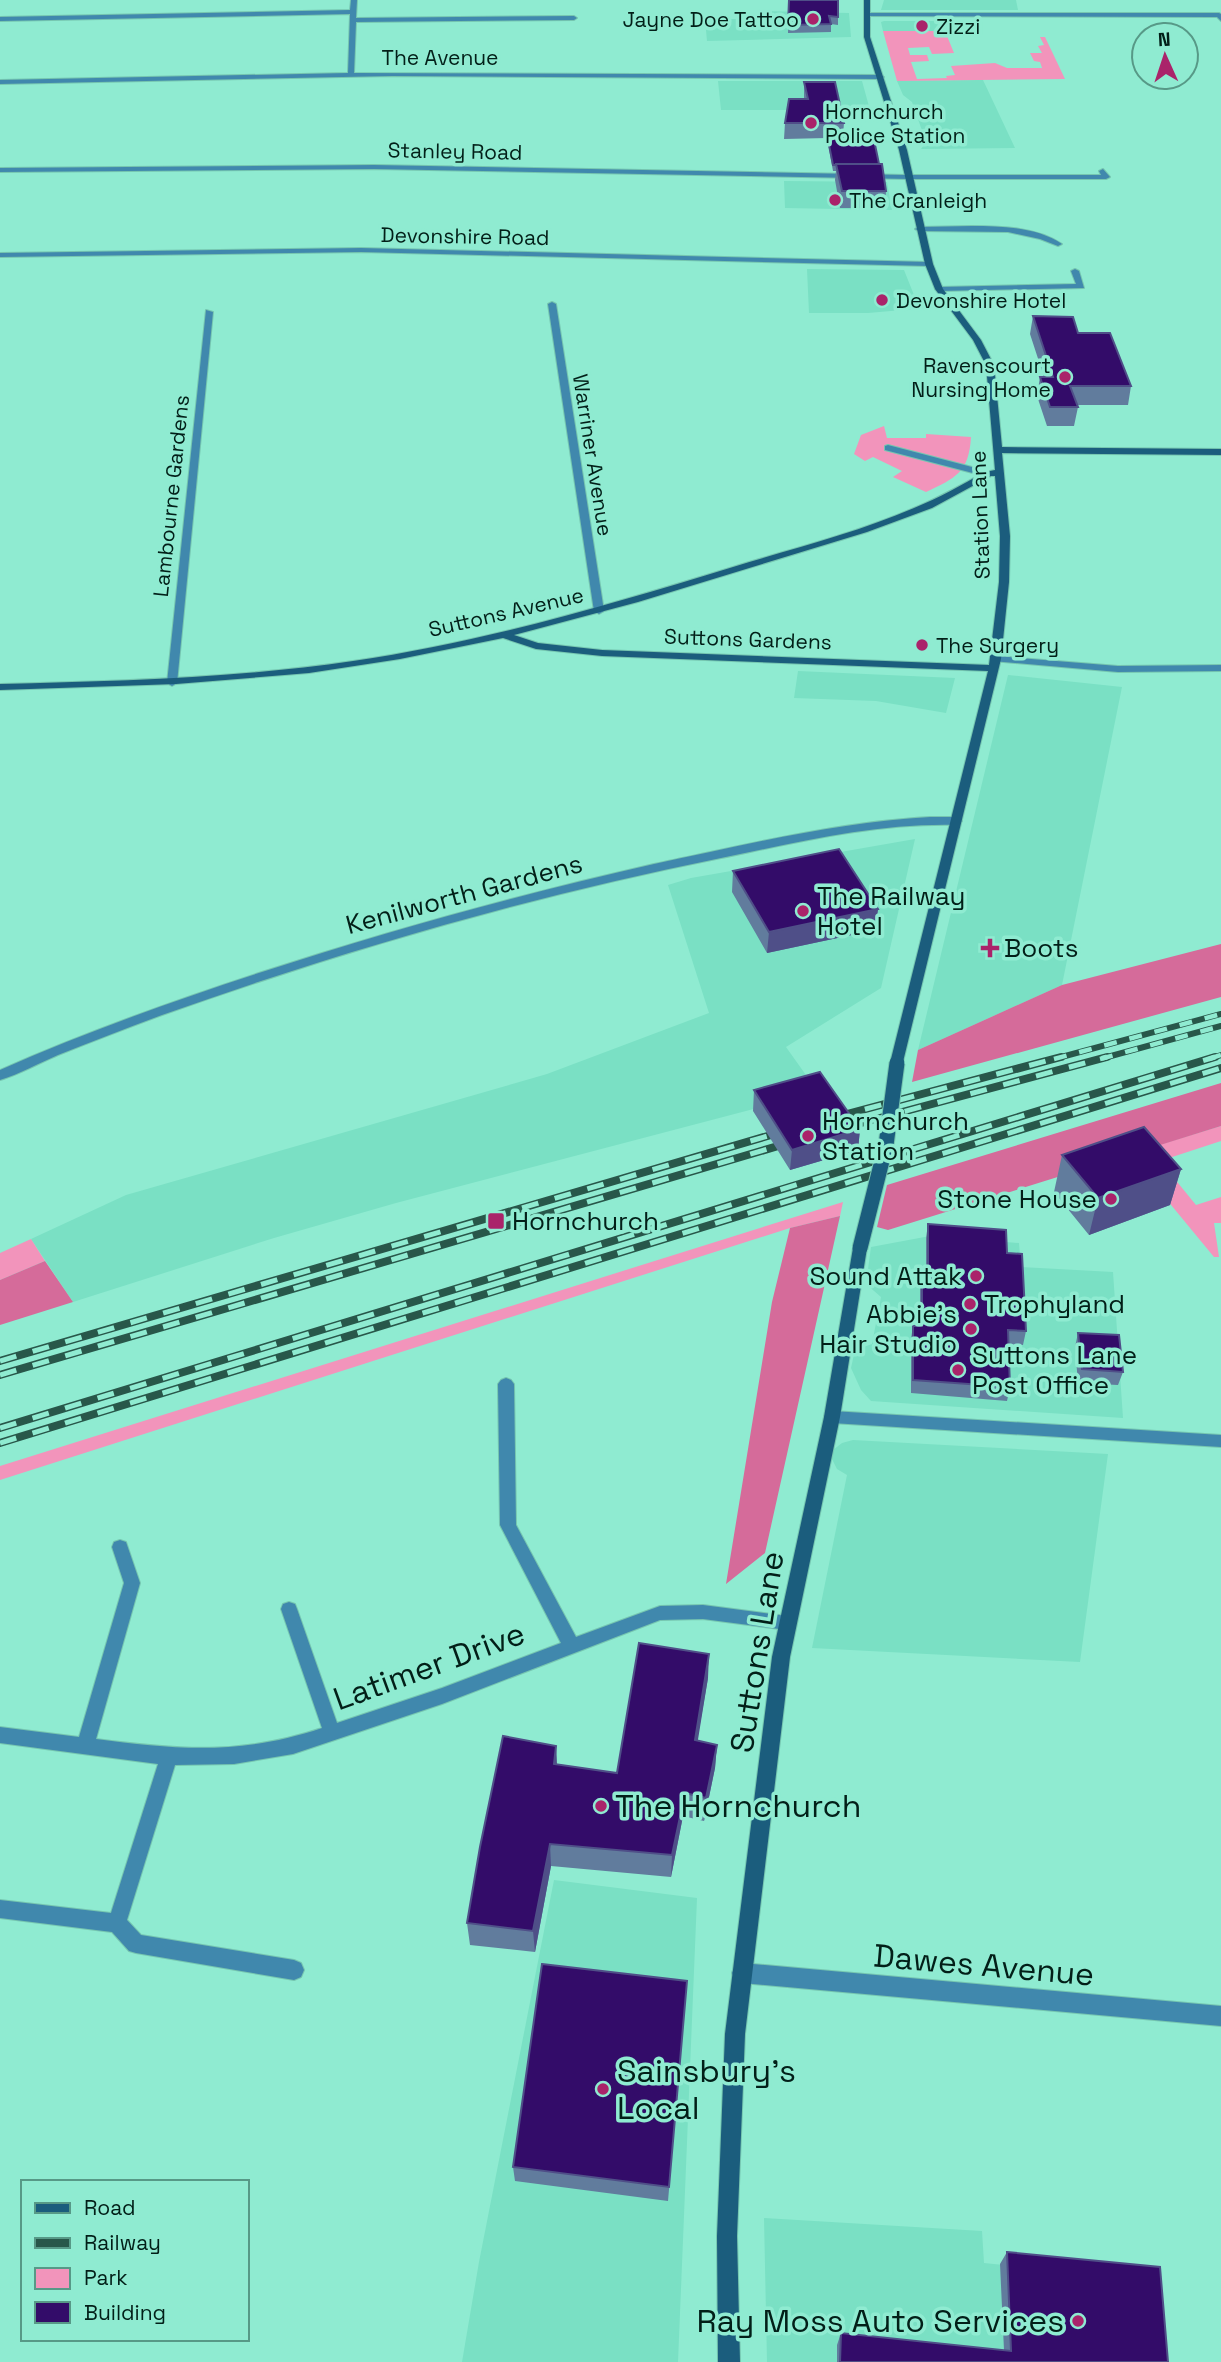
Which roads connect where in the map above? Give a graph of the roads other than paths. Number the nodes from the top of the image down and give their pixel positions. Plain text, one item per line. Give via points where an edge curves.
1 (354, 0) edge
2 (867, 0) edge
3 (867, 15) junction
4 (353, 16) junction
5 (1220, 17) edge
6 (574, 18) dead end
7 (0, 19) edge
8 (351, 74) junction
9 (881, 77) junction
10 (0, 82) edge
11 (0, 170) edge
12 (1103, 171) dead end
13 (909, 176) junction
14 (919, 229) junction
15 (1058, 244) dead end
16 (0, 255) edge
17 (929, 264) junction
18 (1075, 271) dead end
19 (939, 289) junction
20 (552, 304) dead end
21 (209, 312) dead end
22 (888, 448) dead end
23 (999, 450) junction
24 (1221, 452) edge
25 (994, 473) junction
26 (599, 611) junction
27 (504, 635) junction
28 (995, 664) junction
29 (1221, 668) edge
30 (172, 683) junction
31 (0, 687) edge
32 (956, 821) junction
33 (0, 1075) edge
34 (860, 1248) joint
35 (506, 1384) dead end
36 (832, 1417) junction
37 (1221, 1441) edge
38 (120, 1547) dead end
39 (289, 1609) dead end
40 (787, 1623) junction
41 (571, 1645) junction
42 (332, 1733) junction
43 (0, 1735) edge
44 (86, 1745) junction
45 (169, 1758) junction
46 (0, 1909) edge
47 (117, 1923) junction
48 (294, 1970) dead end
49 (742, 1973) junction
50 (1221, 2016) edge
51 (729, 2362) edge

1 - 4 street
2 - 3 street, Station Lane
3 - 5 street
3 - 9 street, Station Lane via 867,37
4 - 6 street
4 - 7 street
4 - 8 street
8 - 9 street, The Avenue
8 - 10 street, The Avenue
9 - 13 street, Station Lane
11 - 13 street, Stanley Road via 374,167
12 - 13 street, Stanley Road via 1105,177
13 - 14 street, Station Lane
14 - 15 street via 1010,231
14 - 17 street, Station Lane
16 - 17 street, Devonshire Road via 361,250
17 - 19 street, Station Lane
18 - 19 street via 1082,286
19 - 23 street, Station Lane via 990,365
20 - 26 street, Warriner Avenue
21 - 30 street, Lambourne Gardens
22 - 25 street, Station Lane
23 - 24 street
23 - 25 street, Station Lane
25 - 26 street, Suttons Avenue via 909,514
25 - 28 street, Station Lane via 1005,536
26 - 27 street, Suttons Avenue
27 - 28 street, Suttons Gardens via 536,646 602,653
27 - 30 street, Suttons Avenue via 354,664
28 - 29 street
28 - 32 street, Station Lane
30 - 31 street, Suttons Avenue
32 - 33 street, Kenilworth Gardens via 908,821 688,861 422,926 196,998 63,1046
32 - 34 street, Station Lane, bridge via 897,1063 886,1146
34 - 36 street, Suttons Lane
35 - 41 street via 508,1525
36 - 37 street
36 - 40 street, Suttons Lane
38 - 44 street via 132,1583
39 - 42 street
40 - 41 street, Latimer Drive via 670,1611
40 - 49 street, Suttons Lane
41 - 42 street, Latimer Drive
42 - 45 street, Latimer Drive via 293,1746 234,1756
43 - 44 street, Latimer Drive
44 - 45 street, Latimer Drive
45 - 47 street
46 - 47 street
47 - 48 street via 136,1944
49 - 50 street, Dawes Avenue
49 - 51 street, Suttons Lane via 728,2209

